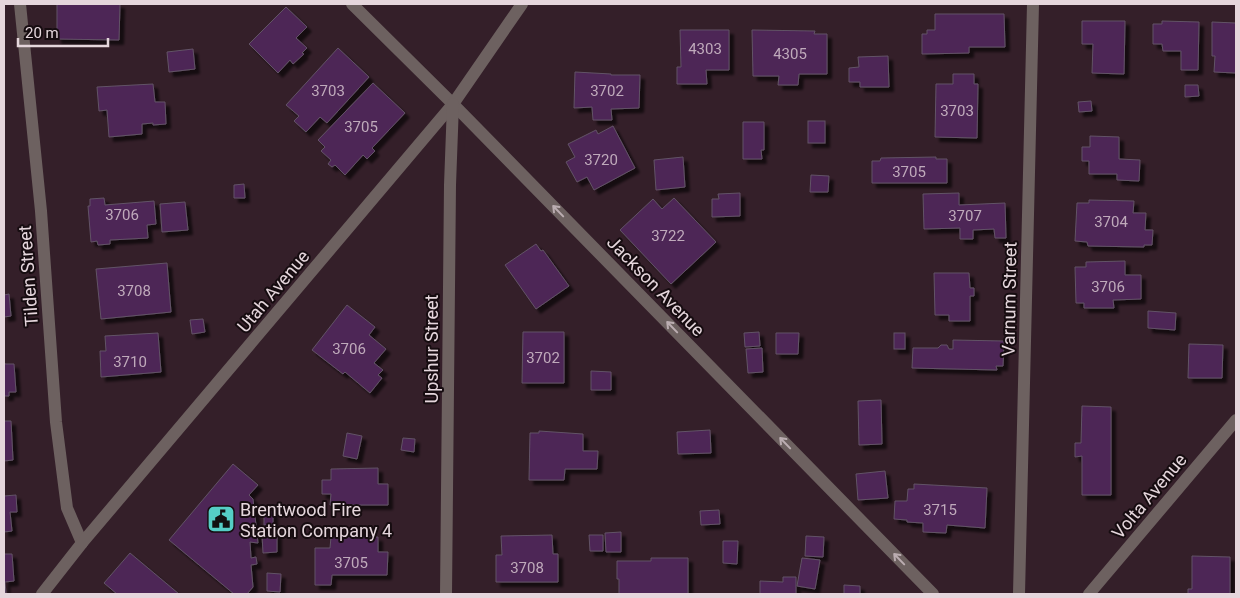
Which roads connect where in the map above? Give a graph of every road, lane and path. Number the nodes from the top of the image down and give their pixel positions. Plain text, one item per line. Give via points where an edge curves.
1 (20, 4) edge
2 (352, 4) edge
3 (522, 4) edge
4 (1033, 4) edge
5 (453, 104) junction
6 (1236, 420) edge
7 (82, 543) junction
8 (42, 594) edge
9 (446, 594) edge
10 (933, 594) edge
11 (1019, 594) edge
12 (1089, 594) edge

1 - 7 street, Tilden Street via 41,211 56,422 67,508
2 - 5 street, Jackson Avenue
3 - 5 street, Utah Avenue
4 - 11 street, Varnum Street
5 - 7 street, Utah Avenue
5 - 9 street, Upshur Street
10 -> 5 street, Jackson Avenue
6 - 12 street, Volta Avenue
7 - 8 street, Utah Avenue

